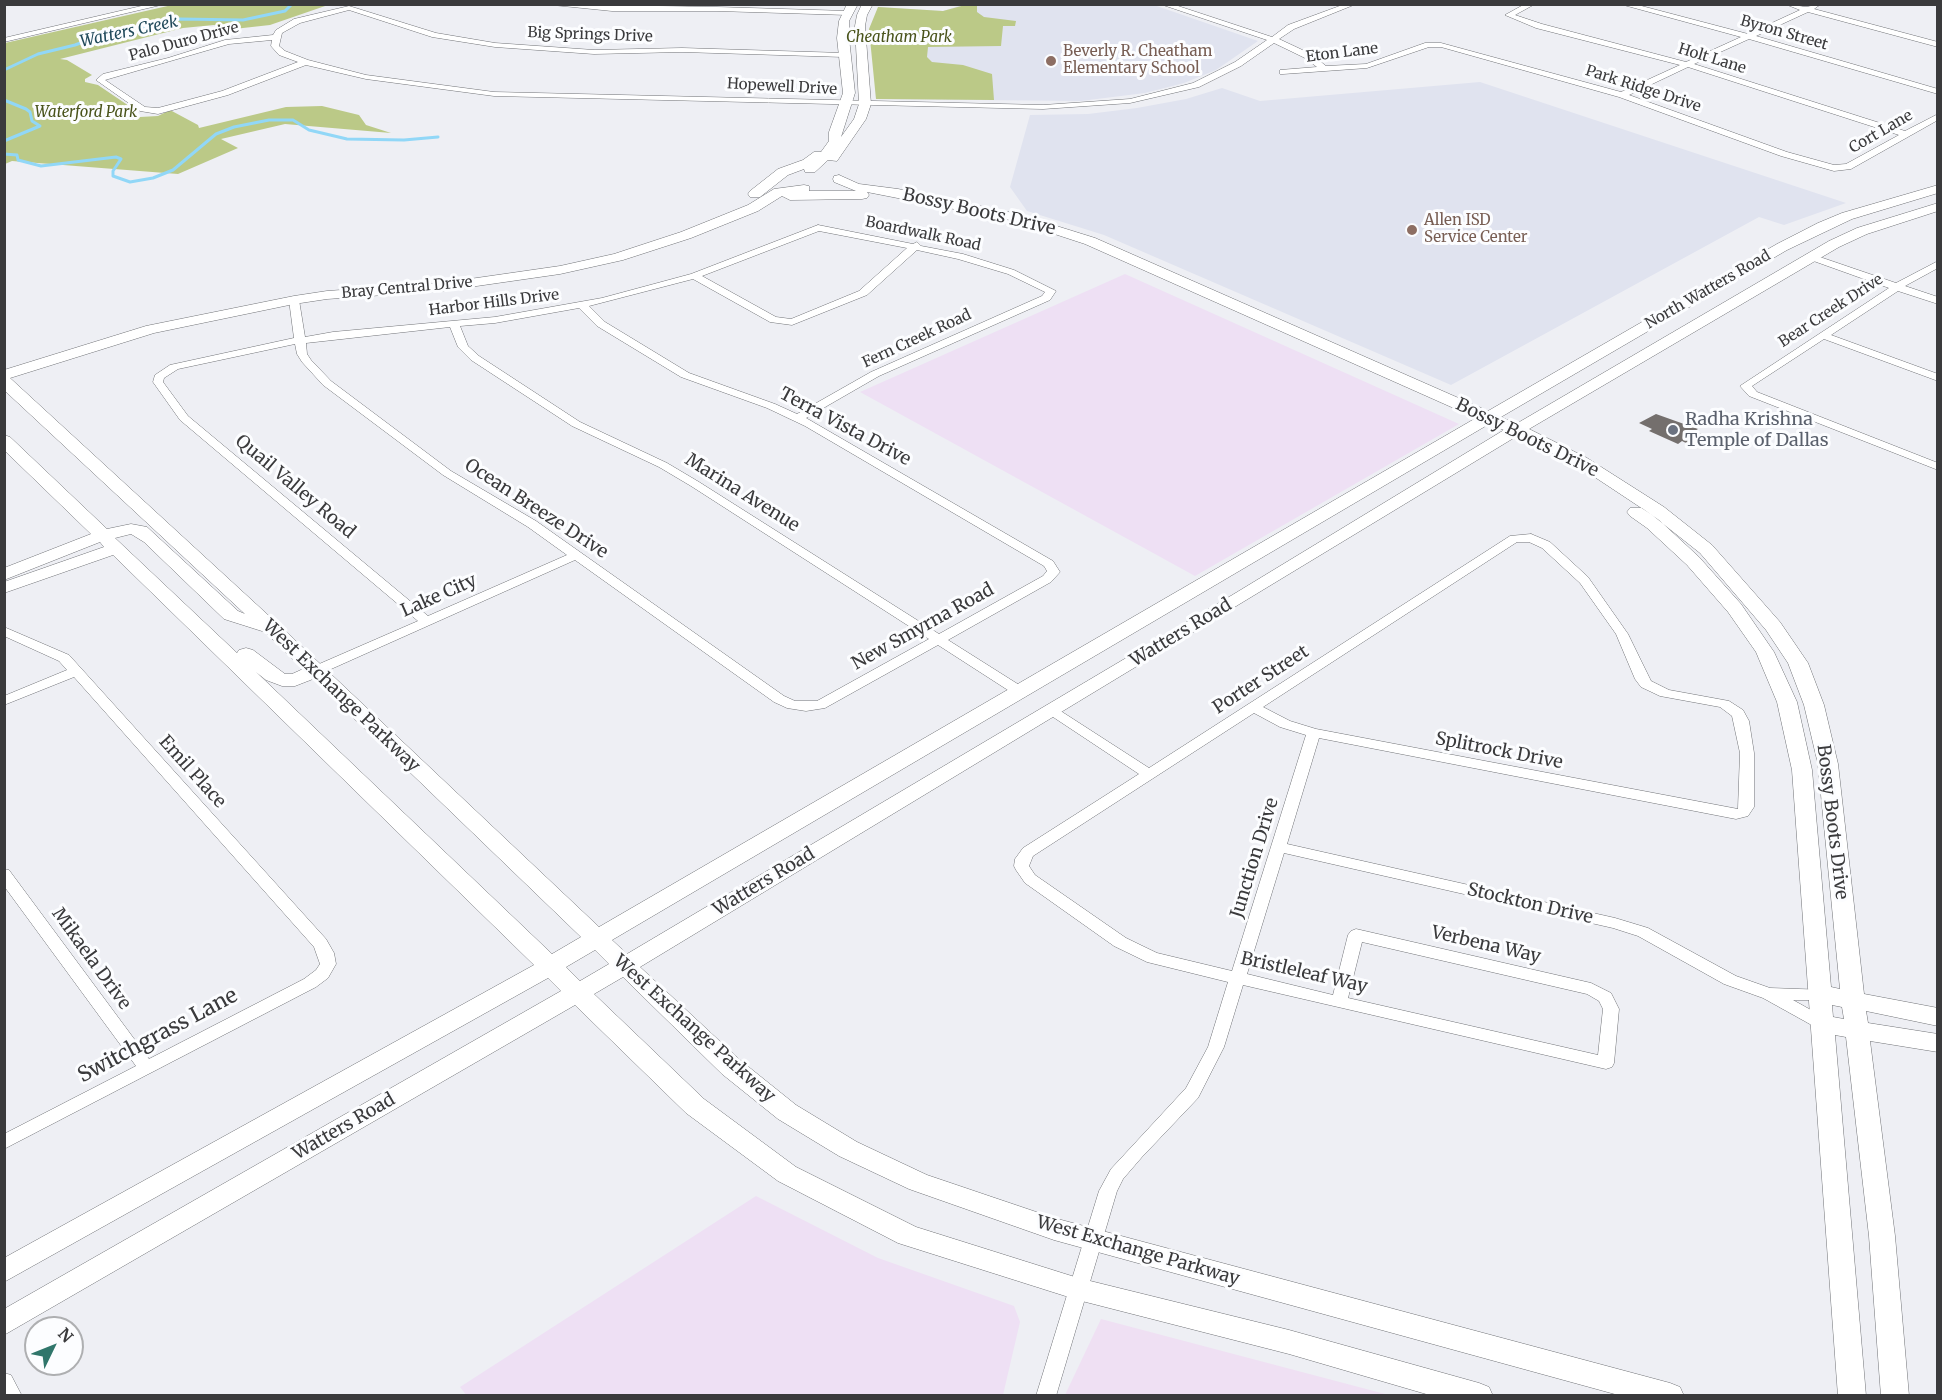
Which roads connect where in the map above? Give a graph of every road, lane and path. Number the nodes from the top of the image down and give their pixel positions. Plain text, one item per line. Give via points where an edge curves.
1 (162, 4) edge
2 (546, 4) edge
3 (868, 4) edge
4 (1163, 4) edge
5 (1317, 4) edge
6 (1353, 4) edge
7 (1532, 4) edge
8 (1623, 4) edge
9 (1788, 4) edge
10 (1818, 4) edge
11 (851, 9) edge
12 (1807, 9) junction
13 (1336, 11) junction
14 (276, 37) junction
15 (1750, 37) junction
16 (4, 40) edge
17 (1273, 40) junction
18 (1438, 45) joint
19 (1938, 45) edge
20 (844, 55) junction
21 (305, 62) junction
22 (1688, 65) junction
23 (1326, 70) junction
24 (1283, 72) dead end
25 (1938, 92) edge
26 (1622, 95) junction
27 (845, 104) junction
28 (864, 104) junction
29 (1938, 116) edge
30 (835, 132) junction
31 (1905, 134) junction
32 (850, 135) junction
33 (810, 169) junction
34 (1837, 169) joint
35 (836, 176) junction
36 (788, 180) junction
37 (825, 188) junction
38 (804, 189) junction
39 (1938, 189) edge
40 (893, 196) junction
41 (749, 204) junction
42 (1938, 207) edge
43 (818, 228) joint
44 (917, 245) junction
45 (1782, 247) junction
46 (1811, 258) junction
47 (1938, 264) edge
48 (694, 276) junction
49 (1897, 287) junction
50 (1051, 294) joint
51 (294, 300) junction
52 (1938, 302) edge
53 (582, 305) junction
54 (454, 325) junction
55 (1822, 335) junction
56 (300, 340) junction
57 (4, 364) edge
58 (165, 371) joint
59 (4, 375) edge
60 (1938, 378) edge
61 (4, 381) edge
62 (798, 418) junction
63 (1483, 421) junction
64 (1511, 433) junction
65 (4, 440) edge
66 (1938, 467) edge
67 (110, 541) junction
68 (577, 555) junction
69 (1054, 572) joint
70 (4, 575) edge
71 (4, 588) edge
72 (187, 615) junction
73 (426, 621) junction
74 (273, 630) junction
75 (4, 631) edge
76 (938, 639) junction
77 (76, 671) junction
78 (315, 671) junction
79 (1019, 691) junction
80 (4, 701) edge
81 (1787, 702) junction
82 (1814, 705) junction
83 (806, 707) joint
84 (1253, 707) junction
85 (1051, 711) junction
86 (1314, 733) junction
87 (1149, 774) junction
88 (1743, 813) joint
89 (1278, 847) junction
90 (1020, 866) joint
91 (4, 874) edge
92 (596, 940) junction
93 (328, 964) joint
94 (552, 966) junction
95 (624, 966) junction
96 (1238, 978) junction
97 (578, 993) junction
98 (1769, 994) junction
99 (1821, 994) junction
100 (1853, 1000) junction
101 (1339, 1002) junction
102 (1938, 1017) edge
103 (1823, 1024) junction
104 (1856, 1030) junction
105 (1938, 1043) edge
106 (1606, 1063) joint
107 (146, 1067) junction
108 (4, 1142) edge
109 (1093, 1240) junction
110 (4, 1271) edge
111 (1078, 1289) junction
112 (4, 1323) edge
113 (4, 1381) edge
114 (12, 1395) edge
115 (1046, 1395) edge
116 (1479, 1395) edge
117 (1670, 1395) edge
118 (1852, 1395) edge
119 (1895, 1395) edge

1 - 16 street
2 - 11 street via 612,9
3 - 28 main road via 860,26
4 - 17 street
5 - 13 street
6 - 13 street, Hopewell Drive
7 - 22 street, Holt Lane via 1509,16
8 - 15 street, Byron Street
9 - 12 street
10 - 12 street
11 - 20 main road via 844,21
12 - 15 street
12 - 19 street
13 - 17 street, Hopewell Drive via 1291,27
14 - 20 street, Big Springs Drive via 297,21 339,9 355,9 435,35 495,45 549,50
14 - 21 street, Hopewell Drive via 275,46 282,53
14 - 21 street, Palo Duro Drive via 228,42 100,82 152,111 225,93
15 - 22 street
15 - 25 street, Byron Street
17 - 23 street via 1300,51
17 - 28 street, Hopewell Drive via 1238,64 1197,84 1130,101 1043,107
18 - 23 street, Eton Lane via 1367,66
18 - 26 street, Park Ridge Drive
20 - 27 main road via 849,93
21 - 27 street, Hopewell Drive via 400,82 494,94
22 - 26 street
22 - 31 street, Holt Lane
23 - 24 street, Eton Lane
26 - 34 street, Park Ridge Drive
27 - 28 street, Hopewell Drive
27 - 30 main road
28 - 32 main road
29 - 31 street, Cort Lane
30 - 33 main road via 835,141 823,160
30 - 41 main road via 816,157 783,172
31 - 34 street, Cort Lane via 1848,167
32 - 35 main road via 834,156
32 - 40 main road via 843,156 847,173
33 - 35 main road, Bossy Boots Drive
33 - 36 main road, Bray Central Drive via 796,172
35 - 37 main road via 835,184
35 - 40 main road, Bossy Boots Drive via 856,187
36 - 38 main road
36 - 41 main road, Bray Central Drive
37 - 38 main road, Bossy Boots Drive
37 - 40 main road, Bossy Boots Drive
38 - 41 main road, Bray Central Drive via 779,192
39 - 45 main road, North Watters Road via 1839,219
40 - 41 main road via 813,194
40 - 63 main road, Bossy Boots Drive via 1082,250
41 - 51 main road, Bray Central Drive via 674,238 618,257 560,270 442,287
41 - 57 main road, Bray Central Drive via 592,253 514,270 325,288 224,305 141,322
42 - 46 main road, North Watters Road via 1862,231
43 - 44 street, Boardwalk Road
43 - 48 street, Harbor Hills Drive
44 - 48 street via 863,293 786,323
44 - 50 street, Boardwalk Road via 1011,272
45 - 46 main road
45 - 63 main road, North Watters Road
46 - 49 street
46 - 64 main road, North Watters Road
47 - 49 street, Bear Creek Drive
48 - 53 street, Harbor Hills Drive
49 - 52 street
49 - 55 street, Bear Creek Drive
50 - 62 street, Fern Creek Road via 884,369
51 - 56 street, Ocean Breeze Drive
51 - 59 main road, Bray Central Drive via 151,329
53 - 54 street, Harbor Hills Drive
53 - 62 street, Terra Vista Drive via 601,324 685,375
54 - 56 street, Harbor Hills Drive
54 - 76 street, Marina Avenue via 463,347 475,358 576,424 679,474
55 - 60 street
55 - 66 street, Bear Creek Drive via 1747,383 1746,389
56 - 58 street, Harbor Hills Drive
56 - 68 street, Ocean Breeze Drive via 307,362 327,383 447,473
58 - 73 street, Quail Valley Road via 158,382 184,418
61 - 74 main road, West Exchange Parkway
62 - 69 street, Terra Vista Drive via 1049,564
63 - 64 main road, Bossy Boots Drive
63 - 79 main road, Watters Road
64 - 81 main road, Bossy Boots Drive via 1653,524 1693,561 1735,608 1765,652
64 - 82 main road, Bossy Boots Drive via 1581,461 1658,511 1706,549 1773,626 1798,663
64 - 85 main road, Watters Road
65 - 67 main road
67 - 70 main road
67 - 71 main road
67 - 72 main road
67 - 74 main road via 131,529 141,531 231,615
68 - 73 street, Lake City
68 - 83 street, Ocean Breeze Drive via 779,699
69 - 76 street, New Smyrna Road
72 - 78 main road via 212,623 282,680 295,680
72 - 94 main road
73 - 78 street, Lake City
74 - 78 main road, West Exchange Parkway
75 - 77 street, Emil Place via 53,651
76 - 79 street, Marina Avenue
76 - 83 street, New Smyrna Road via 820,705
77 - 80 street
77 - 93 street, Emil Place via 320,943
78 - 92 main road, West Exchange Parkway
79 - 92 main road, Watters Road
81 - 82 main road
81 - 99 main road, Bossy Boots Drive via 1802,770
82 - 100 main road, Bossy Boots Drive via 1828,764
84 - 86 street, Splitrock Drive via 1285,724
84 - 87 street, Porter Street
84 - 88 street, Porter Street via 1514,539 1531,538 1546,545 1584,580 1622,634 1642,680 1665,693 1732,708 1742,721 1747,742 1747,807
85 - 87 street
85 - 95 main road, Watters Road
86 - 88 street, Splitrock Drive via 1728,814
86 - 89 street, Junction Drive
87 - 90 street, Porter Street via 1028,852
89 - 96 street, Junction Drive
89 - 98 street, Stockton Drive via 1615,923 1643,932 1730,980
90 - 96 street, Bristleleaf Way via 1030,879 1135,951
91 - 107 street, Mikaela Drive
92 - 94 main road, Watters Road
92 - 95 main road, West Exchange Parkway
93 - 107 street, Switchgrass Lane via 310,983
94 - 97 main road
94 - 110 main road, Watters Road
95 - 97 main road, Watters Road
95 - 109 main road, West Exchange Parkway via 731,1067 787,1112 848,1149 918,1182
96 - 101 street, Bristleleaf Way
96 - 109 street, Junction Drive via 1206,1070 1192,1093 1118,1174 1108,1191
97 - 111 main road via 695,1106 787,1174 907,1235
97 - 112 main road, Watters Road
98 - 99 street, Stockton Drive
98 - 103 street, Stockton Drive
99 - 100 main road, Stockton Drive
99 - 103 main road, Bossy Boots Drive
100 - 102 main road, Stockton Drive
100 - 104 main road, Bossy Boots Drive
101 - 106 street, Bristleleaf Way
101 - 106 street, Verbena Way via 1356,935 1591,989 1605,997 1611,1009
103 - 104 main road, Stockton Drive
103 - 118 main road, Bossy Boots Drive
104 - 105 main road, Stockton Drive
104 - 119 main road, Bossy Boots Drive via 1882,1236
107 - 108 street, Switchgrass Lane
109 - 111 street, Junction Drive
109 - 117 main road, West Exchange Parkway
111 - 115 street, Junction Drive
111 - 116 main road
113 - 114 street

